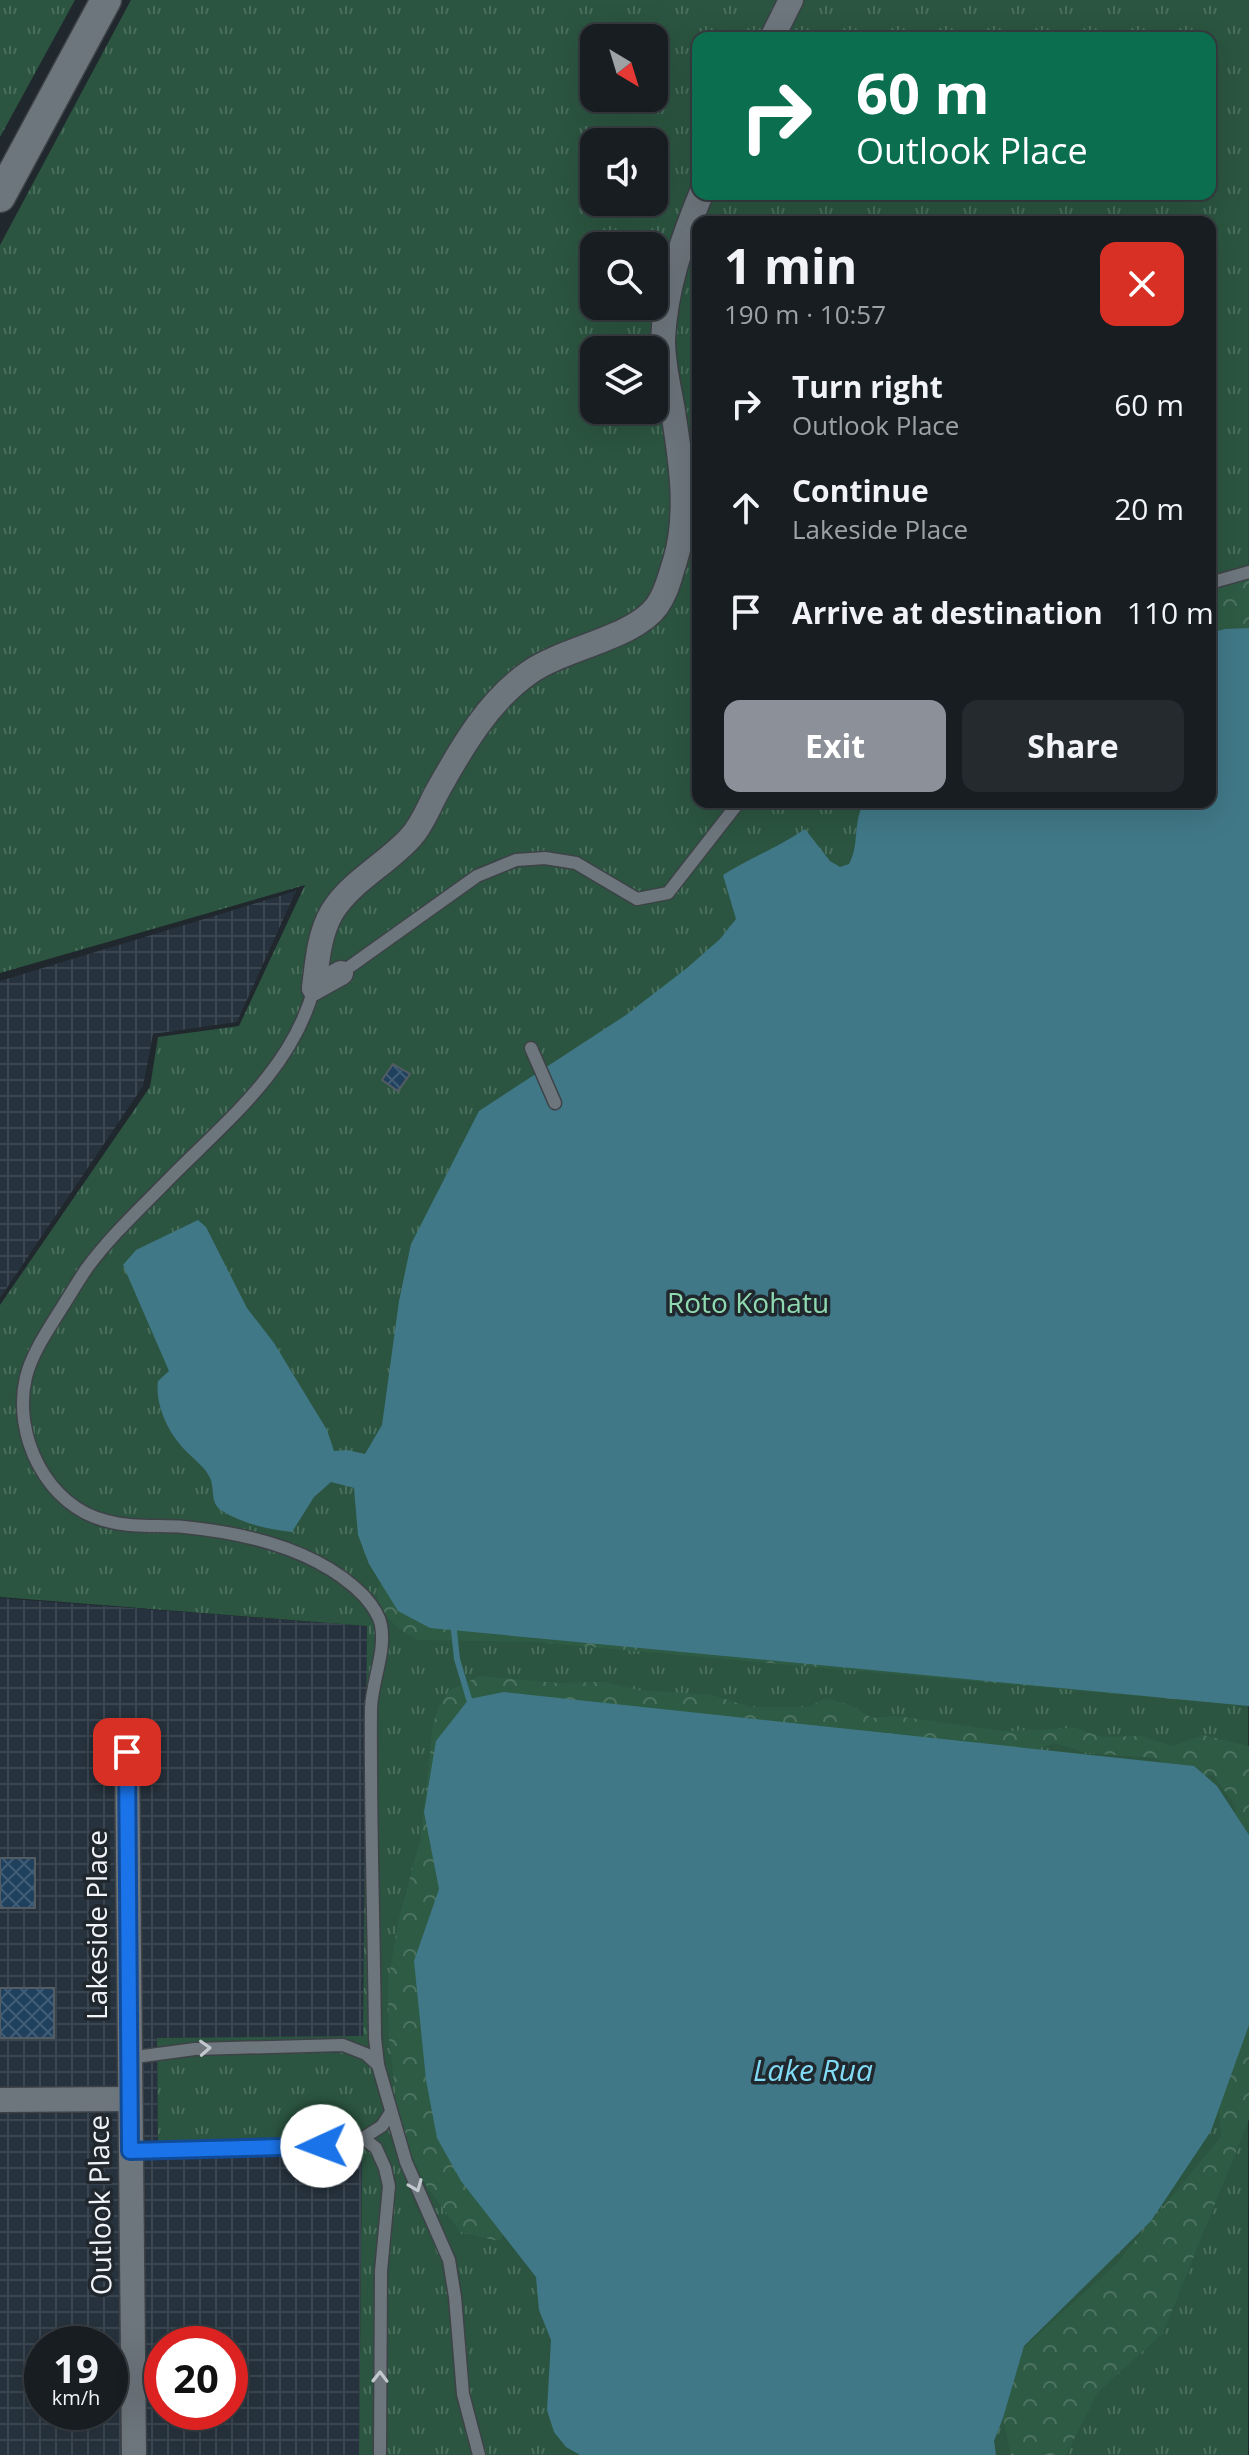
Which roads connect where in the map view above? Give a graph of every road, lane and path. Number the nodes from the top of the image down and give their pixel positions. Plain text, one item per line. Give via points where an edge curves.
1 (106, 0) edge
2 (791, 0) edge
3 (775, 32) edge
4 (0, 197) edge
5 (692, 218) edge
6 (1249, 572) edge
7 (1216, 581) edge
8 (734, 808) edge
9 (341, 973) joint
10 (314, 988) junction
11 (531, 1048) dead end
12 (555, 1103) dead end
13 (127, 1752) dead end
14 (128, 2058) junction
15 (378, 2065) junction
16 (129, 2099) junction
17 (0, 2100) edge
18 (391, 2112) junction
19 (363, 2138) junction
20 (130, 2151) junction
21 (134, 2455) edge
22 (380, 2455) edge
23 (479, 2455) edge

1 - 4 street
2 - 3 street
5 - 10 street via 679,253 663,337 682,532 658,605 621,631 532,670 500,698 461,750 412,836 332,913
6 - 7 lane
8 - 9 lane via 668,893 637,899 576,863 516,860 477,876
9 - 10 street
10 - 15 lane via 306,1018 279,1063 87,1268 41,1342 26,1377 23,1408 27,1442 59,1494 75,1506 105,1521 219,1531 274,1545 329,1567 372,1605 381,1621 371,1708
11 - 12 lane
13 - 14 street, Lakeside Place
14 -> 15 lane via 195,2049 343,2045
14 - 16 street, Lakeside Place
15 - 18 lane
16 - 17 street
16 - 20 street, Outlook Place
18 - 19 lane via 382,2126
18 -> 23 lane via 419,2195 449,2260 463,2394
19 - 20 lane via 322,2146
22 -> 19 lane via 381,2271 389,2186 376,2148
20 - 21 street, Outlook Place

